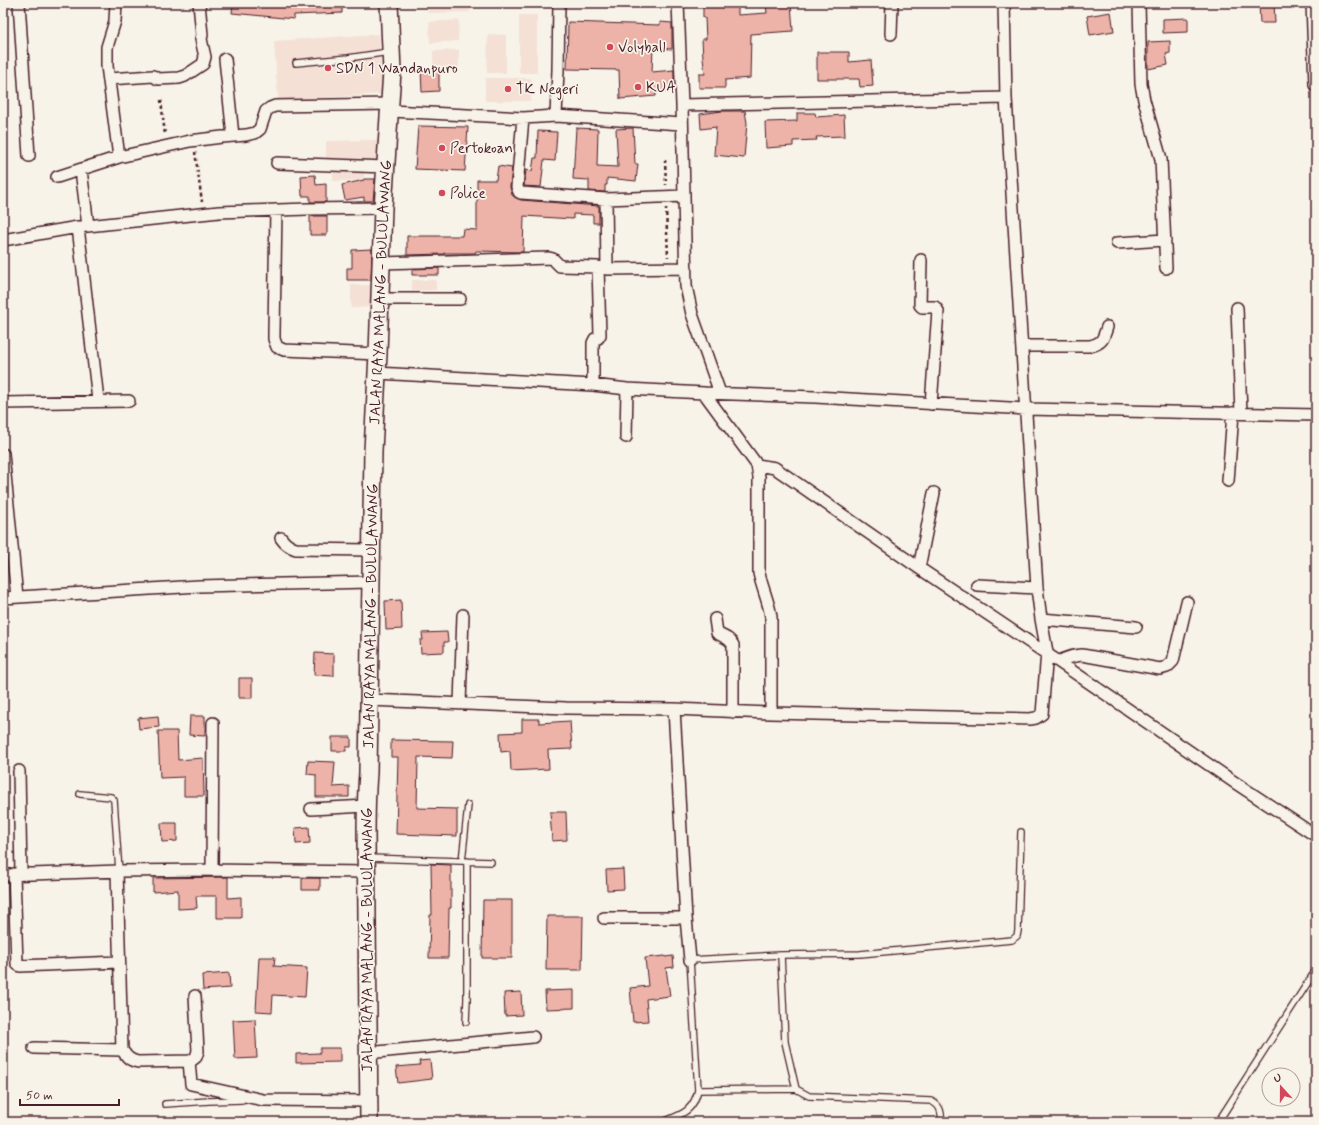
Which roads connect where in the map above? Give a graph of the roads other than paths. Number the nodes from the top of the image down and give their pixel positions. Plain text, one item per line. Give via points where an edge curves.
1 (19, 3) edge
2 (116, 3) edge
3 (199, 3) edge
4 (389, 3) edge
5 (559, 3) edge
6 (678, 3) edge
7 (892, 3) edge
8 (1004, 3) edge
9 (1139, 3) edge
10 (1312, 3) edge
11 (891, 34) dead end
12 (392, 52) junction
13 (225, 59) dead end
14 (296, 63) dead end
15 (109, 79) junction
16 (1315, 85) edge
17 (1006, 98) junction
18 (682, 105) junction
19 (391, 107) junction
20 (556, 116) junction
21 (523, 118) junction
22 (682, 124) junction
23 (233, 136) junction
24 (29, 156) dead end
25 (119, 157) junction
26 (276, 163) dead end
27 (386, 167) junction
28 (81, 170) junction
29 (57, 177) dead end
30 (684, 196) junction
31 (606, 198) junction
32 (383, 208) junction
33 (276, 210) junction
34 (83, 227) junction
35 (3, 240) edge
36 (1165, 240) junction
37 (1117, 243) dead end
38 (921, 260) dead end
39 (382, 263) junction
40 (602, 268) junction
41 (686, 268) junction
42 (1166, 268) dead end
43 (380, 299) junction
44 (460, 299) dead end
45 (1237, 308) dead end
46 (1107, 327) dead end
47 (1022, 346) junction
48 (378, 354) junction
49 (377, 373) junction
50 (593, 385) junction
51 (626, 389) junction
52 (704, 393) junction
53 (720, 393) junction
54 (98, 400) junction
55 (129, 401) dead end
56 (3, 403) edge
57 (931, 404) junction
58 (1026, 409) junction
59 (1237, 413) junction
60 (1316, 415) edge
61 (626, 437) dead end
62 (3, 454) edge
63 (757, 465) junction
64 (1228, 481) dead end
65 (934, 493) dead end
66 (281, 538) dead end
67 (371, 550) junction
68 (919, 568) junction
69 (371, 582) junction
70 (977, 585) dead end
71 (1037, 588) junction
72 (17, 597) junction
73 (3, 598) edge
74 (1187, 602) dead end
75 (463, 615) dead end
76 (716, 619) dead end
77 (1041, 619) junction
78 (1136, 627) dead end
79 (1047, 652) junction
80 (1059, 662) junction
81 (369, 700) junction
82 (460, 704) junction
83 (674, 709) junction
84 (733, 712) junction
85 (771, 713) junction
86 (213, 723) dead end
87 (19, 771) dead end
88 (80, 794) dead end
89 (468, 805) dead end
90 (366, 806) junction
91 (311, 809) dead end
92 (1021, 832) dead end
93 (1316, 836) edge
94 (465, 861) junction
95 (491, 862) dead end
96 (367, 865) junction
97 (212, 870) junction
98 (118, 871) junction
99 (12, 875) edge
100 (604, 918) dead end
101 (686, 918) junction
102 (780, 955) junction
103 (690, 960) junction
104 (119, 962) junction
105 (1314, 972) dead end
106 (195, 996) dead end
107 (466, 1022) dead end
108 (533, 1037) dead end
109 (34, 1048) dead end
110 (122, 1050) junction
111 (367, 1053) junction
112 (189, 1061) junction
113 (796, 1089) junction
114 (698, 1090) junction
115 (263, 1100) junction
116 (368, 1101) junction
117 (165, 1104) dead end
118 (369, 1122) edge
119 (663, 1122) edge
120 (942, 1122) edge
121 (1218, 1122) edge

1 - 24 street
2 - 15 street via 115,21 107,47
3 - 15 street via 203,64 179,78 158,79 153,76
4 - 12 main road, JALAN RAYA MALANG - BULULAWANG
5 - 20 street
6 - 18 street
7 - 11 street
8 - 17 street
9 - 36 street via 1141,84 1161,159
10 - 16 street
12 - 14 lane
12 - 19 main road, JALAN RAYA MALANG - BULULAWANG
13 - 23 street
15 - 25 street
17 - 18 street
17 - 47 street
18 - 22 street
19 - 21 street
19 - 23 street via 275,106 266,111 260,129 255,133
19 - 27 main road, JALAN RAYA MALANG - BULULAWANG
20 - 21 street
20 - 22 street
21 - 31 street via 517,187 519,192
22 - 30 street
23 - 25 street via 193,141
25 - 28 street
26 - 27 street
27 - 32 main road, JALAN RAYA MALANG - BULULAWANG
28 - 29 street
28 - 34 street
30 - 31 street
30 - 41 street
31 - 40 street
32 - 33 street
32 - 39 main road, JALAN RAYA MALANG - BULULAWANG
33 - 34 street via 204,214
33 - 48 street via 274,339 277,347 284,350
34 - 35 street
34 - 54 street
36 - 37 street
36 - 42 street
38 - 57 street via 920,305 935,307 938,311
39 - 40 street via 549,258 560,266
39 - 43 main road, JALAN RAYA MALANG - BULULAWANG
40 - 41 street
40 - 50 street via 600,335 593,343
41 - 53 street via 686,286 692,314
43 - 44 street
43 - 48 main road, JALAN RAYA MALANG - BULULAWANG
45 - 59 street
46 - 47 street via 1103,340 1090,346
47 - 58 street
48 - 49 main road, JALAN RAYA MALANG - BULULAWANG
49 - 50 street
49 - 67 main road, JALAN RAYA MALANG - BULULAWANG
50 - 51 street
51 - 52 street
51 - 61 street
52 - 53 street
52 - 63 street
53 - 57 street
54 - 55 street
54 - 56 street
57 - 58 street
58 - 59 street
58 - 71 street
59 - 60 street
59 - 64 street
62 - 72 street
63 - 68 street via 775,468
63 - 85 street via 759,573 771,617
65 - 68 street
66 - 67 street via 290,548 296,549
67 - 69 main road, JALAN RAYA MALANG - BULULAWANG
68 - 79 street
69 - 72 street via 199,586
69 - 81 main road, JALAN RAYA MALANG - BULULAWANG
70 - 71 street
71 - 77 street
72 - 73 street
74 - 80 street via 1173,661 1167,667 1160,669 1082,655
75 - 82 street
76 - 84 street via 717,633 728,638 733,645
77 - 78 street
77 - 79 street
79 - 80 street
79 - 85 street via 1042,714 1036,718
80 - 93 street
81 - 82 street
81 - 90 main road, JALAN RAYA MALANG - BULULAWANG
82 - 83 street
83 - 84 street
83 - 101 street
84 - 85 street
86 - 97 street
87 - 99 street
88 - 98 lane via 111,797 114,800
89 - 94 lane
90 - 91 street
90 - 96 main road, JALAN RAYA MALANG - BULULAWANG
92 - 102 lane via 1018,931 1012,940 860,954
94 - 95 lane
94 - 96 lane
94 - 107 lane
96 - 97 street
96 - 111 main road, JALAN RAYA MALANG - BULULAWANG
97 - 98 street
98 - 99 street
98 - 104 street
99 - 104 street via 17,964 20,966
100 - 101 street
101 - 103 street
102 - 103 lane
102 - 113 lane via 785,1042
103 - 114 lane
104 - 110 street
105 - 121 lane
106 - 112 street via 198,1052 196,1058
108 - 111 street
109 - 110 street
110 - 112 street via 127,1058 138,1062
111 - 116 main road, JALAN RAYA MALANG - BULULAWANG
112 - 115 street via 191,1084
113 - 114 lane
113 - 120 lane via 809,1096 931,1101 940,1108
114 - 119 lane via 696,1100 690,1107
115 - 116 street
115 - 117 lane
116 - 118 main road, JALAN RAYA MALANG - BULULAWANG

